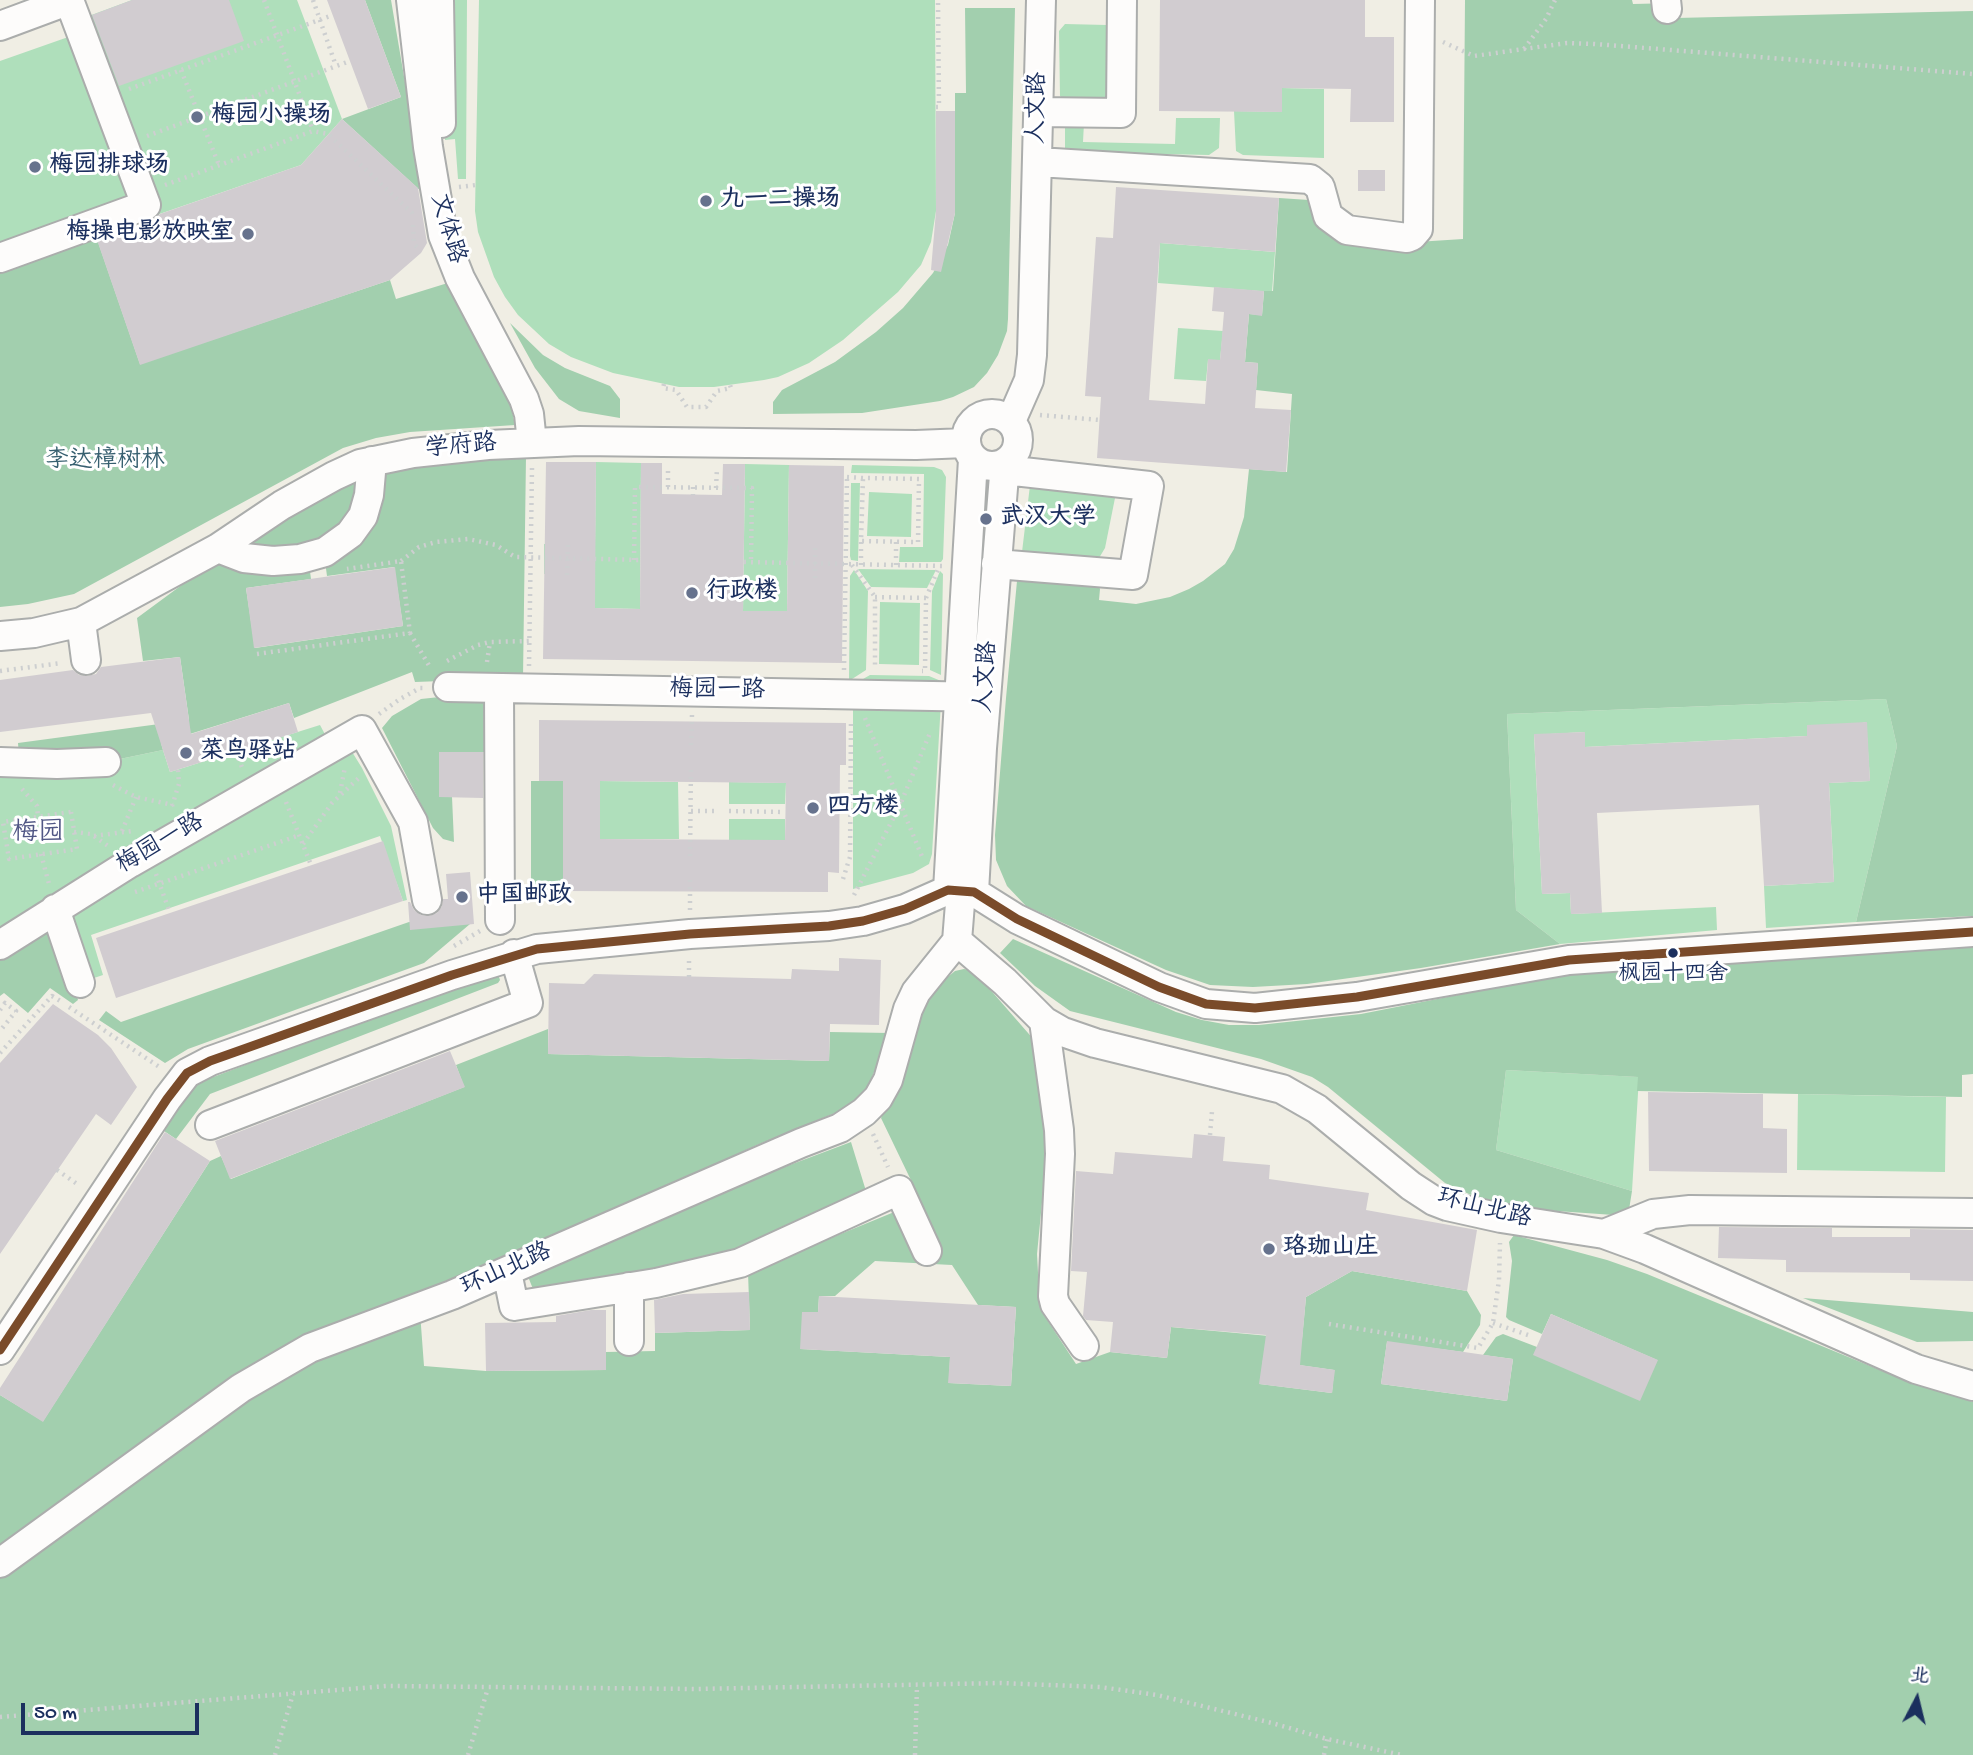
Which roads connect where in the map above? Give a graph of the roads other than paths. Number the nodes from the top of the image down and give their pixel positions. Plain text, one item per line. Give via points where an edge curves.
1 (69, 0) edge
2 (411, 0) edge
3 (439, 0) edge
4 (1041, 0) edge
5 (1122, 0) edge
6 (1420, 0) edge
7 (0, 26) edge
8 (1039, 112) junction
9 (428, 147) junction
10 (1038, 162) junction
11 (0, 258) edge
12 (1013, 417) junction
13 (532, 443) junction
14 (969, 451) junction
15 (372, 461) junction
16 (1005, 466) junction
17 (218, 548) junction
18 (996, 564) junction
19 (81, 622) junction
20 (0, 636) edge
21 (86, 660) road end
22 (434, 679) road end
23 (499, 688) junction
24 (973, 697) junction
25 (0, 762) edge
26 (107, 762) road end
27 (961, 891) junction
28 (427, 900) dead end
29 (55, 909) junction
30 (500, 920) road end
31 (1973, 932) edge
32 (957, 941) junction
33 (0, 945) edge
34 (514, 954) junction
35 (80, 983) dead end
36 (1044, 1021) junction
37 (210, 1125) dead end
38 (1973, 1213) edge
39 (1604, 1234) junction
40 (927, 1251) dead end
41 (507, 1272) junction
42 (629, 1287) junction
43 (629, 1341) dead end
44 (1084, 1346) dead end
45 (0, 1350) edge
46 (1973, 1386) edge
47 (0, 1563) edge

1 - 7 street
1 - 11 street via 146,205
2 - 9 street, 文体路
3 - 9 street via 442,144
4 - 8 street, 人文路
5 - 8 street via 1121,113
6 - 10 street via 1418,229 1412,236 1346,230 1328,216 1320,187 1310,179
8 - 10 street, 人文路
9 - 13 street, 文体路 via 446,243 524,399
10 - 12 street, 人文路 via 1032,355 1029,380
12 - 14 street via 985,415 970,426
12 - 16 street via 1018,443
13 - 14 street, 学府路 via 916,445
13 - 15 street, 学府路 via 449,448
14 - 16 street via 988,467
14 - 24 street
15 - 17 street, 学府路 via 292,499
15 - 17 street via 363,516 325,552 272,561 244,558
16 - 18 street, 人文路
16 - 18 street via 1149,486 1133,575
17 - 19 street, 学府路
18 - 24 street, 人文路
19 - 20 street, 学府路
19 - 21 street
22 - 23 street, 梅园一路
23 - 24 street, 梅园一路 via 850,684
23 - 30 street
24 - 27 street, 人文路
25 - 26 street
27 - 31 street via 1159,987 1206,1004 1243,1008 1357,997 1569,960
27 - 32 street
27 - 34 street via 829,926 690,934
28 - 29 street, 梅园一路 via 413,821 362,730
29 - 33 street, 梅园一路
29 - 35 street
32 - 36 street, 环山北路
32 - 41 street, 环山北路 via 916,992 888,1080 864,1112 840,1128
34 - 37 street via 528,1003
34 - 45 street via 187,1073
36 - 39 street, 环山北路 via 1081,1040 1282,1089 1317,1109 1411,1186 1447,1206
36 - 44 street via 1060,1154 1053,1296
38 - 39 street via 1690,1210 1653,1214
39 - 46 street, 环山北路 via 1916,1369
40 - 42 street via 899,1190 740,1263
41 - 42 street via 514,1306
41 - 47 street, 环山北路 via 310,1348 240,1388
42 - 43 street

